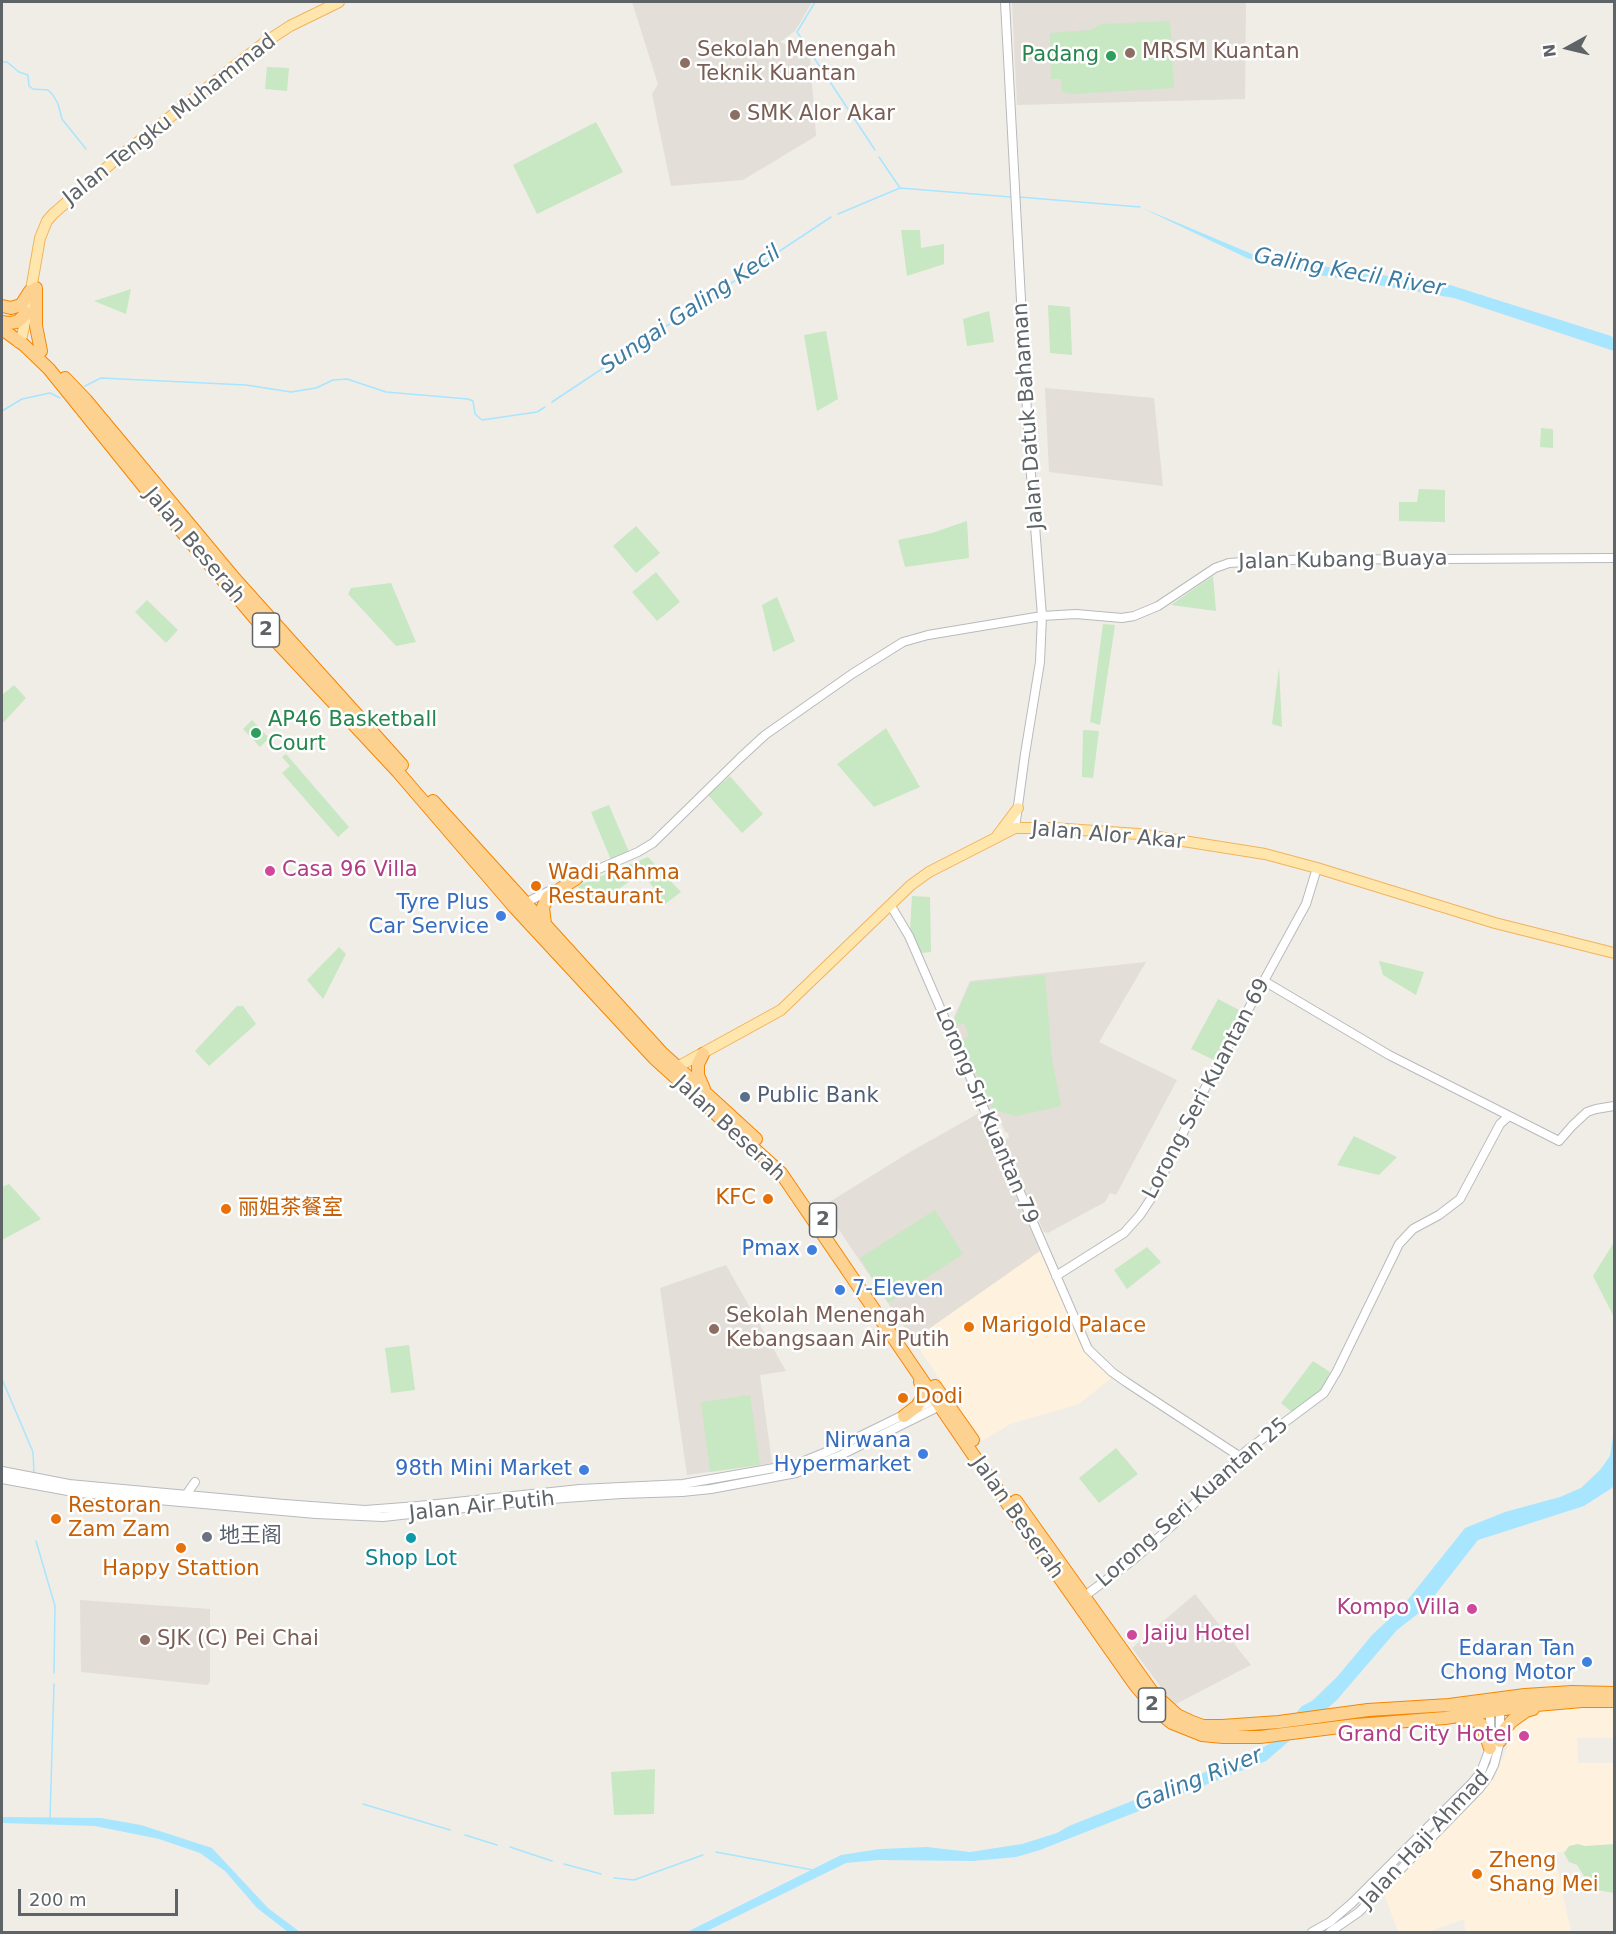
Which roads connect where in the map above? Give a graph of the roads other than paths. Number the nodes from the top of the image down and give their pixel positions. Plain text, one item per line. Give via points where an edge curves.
1 (339, 2) edge
2 (1005, 2) edge
3 (33, 289) junction
4 (2, 306) edge
5 (27, 313) junction
6 (3, 327) edge
7 (23, 341) junction
8 (41, 351) junction
9 (1614, 558) edge
10 (1042, 616) junction
11 (1018, 808) junction
12 (1016, 828) junction
13 (993, 840) junction
14 (1317, 868) junction
15 (578, 878) junction
16 (521, 905) junction
17 (891, 906) junction
18 (545, 924) junction
19 (1614, 953) edge
20 (1264, 981) junction
21 (703, 1054) junction
22 (672, 1069) junction
23 (707, 1094) junction
24 (1614, 1107) edge
25 (1509, 1116) junction
26 (1056, 1276) junction
27 (916, 1373) junction
28 (941, 1401) junction
29 (904, 1416) junction
30 (1239, 1456) junction
31 (2, 1471) edge
32 (2, 1479) edge
33 (195, 1482) dead end
34 (186, 1495) junction
35 (218, 1501) junction
36 (1081, 1599) junction
37 (1614, 1693) edge
38 (1614, 1701) edge
39 (1560, 1703) junction
40 (1495, 1704) junction
41 (1445, 1718) junction
42 (1495, 1745) junction
43 (1316, 1931) edge
44 (1304, 1932) edge
45 (1330, 1932) edge

1 - 3 main road, Jalan Tengku Muhammad via 264,43 63,204 43,229
2 - 10 street, Jalan Datuk Bahaman
3 - 4 highway via 21,305
3 - 5 main road, Jalan Tengku Muhammad
3 - 7 main road, Jalan Tengku Muhammad
3 - 8 highway
5 - 6 highway
5 - 7 main road, Jalan Tengku Muhammad
6 - 7 highway, Jalan Beserah / 2
7 - 8 highway, Jalan Beserah / 2
7 - 16 highway, Jalan Beserah / 2 via 258,622
8 - 16 highway, Jalan Beserah / 2
9 - 10 street, Jalan Kubang Buaya via 1244,561 1215,568 1143,614 1122,618
10 - 11 street, Jalan Datuk Bahaman via 1040,662
10 - 15 street, Jalan Kubang Buaya via 903,642 765,735 653,843
11 - 12 street, Jalan Datuk Bahaman
11 - 13 main road
12 - 13 main road, Jalan Alor Akar
12 - 14 main road, Jalan Alor Akar via 1139,834 1265,854
13 - 17 main road, Jalan Alor Akar via 929,872
14 - 19 main road, Jalan Alor Akar via 1495,923
14 - 20 street, Lorong Seri Kuantan 69 via 1306,904
15 - 16 street, Jalan Kubang Buaya
15 - 18 highway via 548,897 543,907
16 - 18 highway, Jalan Beserah / 2
16 - 22 highway, Jalan Beserah / 2
17 - 21 main road, Jalan Alor Akar via 786,1006
17 - 26 street, Lorong Sri Kuantan 79 via 909,936
18 - 22 highway, Jalan Beserah / 2
20 - 25 street via 1389,1054
20 - 26 street, Lorong Seri Kuantan 69 via 1140,1215 1124,1233
21 - 22 main road, Jalan Alor Akar
21 - 23 highway via 698,1075
22 - 23 highway, Jalan Beserah / 2
22 - 27 highway, Jalan Beserah / 2 via 781,1173
23 - 28 highway, Jalan Beserah / 2 via 799,1185
24 - 25 street via 1587,1112 1559,1142
25 - 30 street, Lorong Seri Kuantan 25 via 1500,1124 1460,1199 1413,1229 1399,1244 1327,1389
26 - 30 street, Lorong Sri Kuantan 79 via 1088,1349 1112,1372
27 - 28 highway, Jalan Beserah / 2
27 - 29 highway via 923,1397
28 - 29 street, Jalan Air Putih
28 - 35 street, Jalan Air Putih via 865,1444 812,1467 711,1489 537,1500 378,1517
28 - 36 highway, Jalan Beserah / 2
29 - 35 street, Jalan Air Putih via 798,1464 683,1484 580,1489 365,1510
30 - 36 street, Lorong Seri Kuantan 25 via 1175,1523
31 - 34 street, Jalan Air Putih via 69,1484
32 - 35 street, Jalan Air Putih via 79,1493
33 - 34 street
34 - 35 street, Jalan Air Putih
36 - 40 highway, Jalan Beserah / 2 via 1153,1693 1177,1715 1203,1726 1279,1722 1368,1710
36 - 41 highway, Jalan Beserah / 2 via 1146,1699 1172,1723 1202,1735 1271,1736
37 - 40 highway, Jalan Beserah / 2 via 1562,1692
38 - 39 highway, Jalan Beserah / 2
39 - 40 highway, Jalan Beserah / 2
39 - 42 highway via 1518,1716
40 - 41 highway, Jalan Beserah / 2
40 - 42 street, Jalan Haji Ahmad
41 - 42 highway via 1476,1721
42 - 43 street, Jalan Haji Ahmad via 1472,1783 1352,1904
42 - 45 street, Jalan Haji Ahmad via 1494,1765 1479,1789 1359,1912
43 - 44 street, Jalan Haji Ahmad

